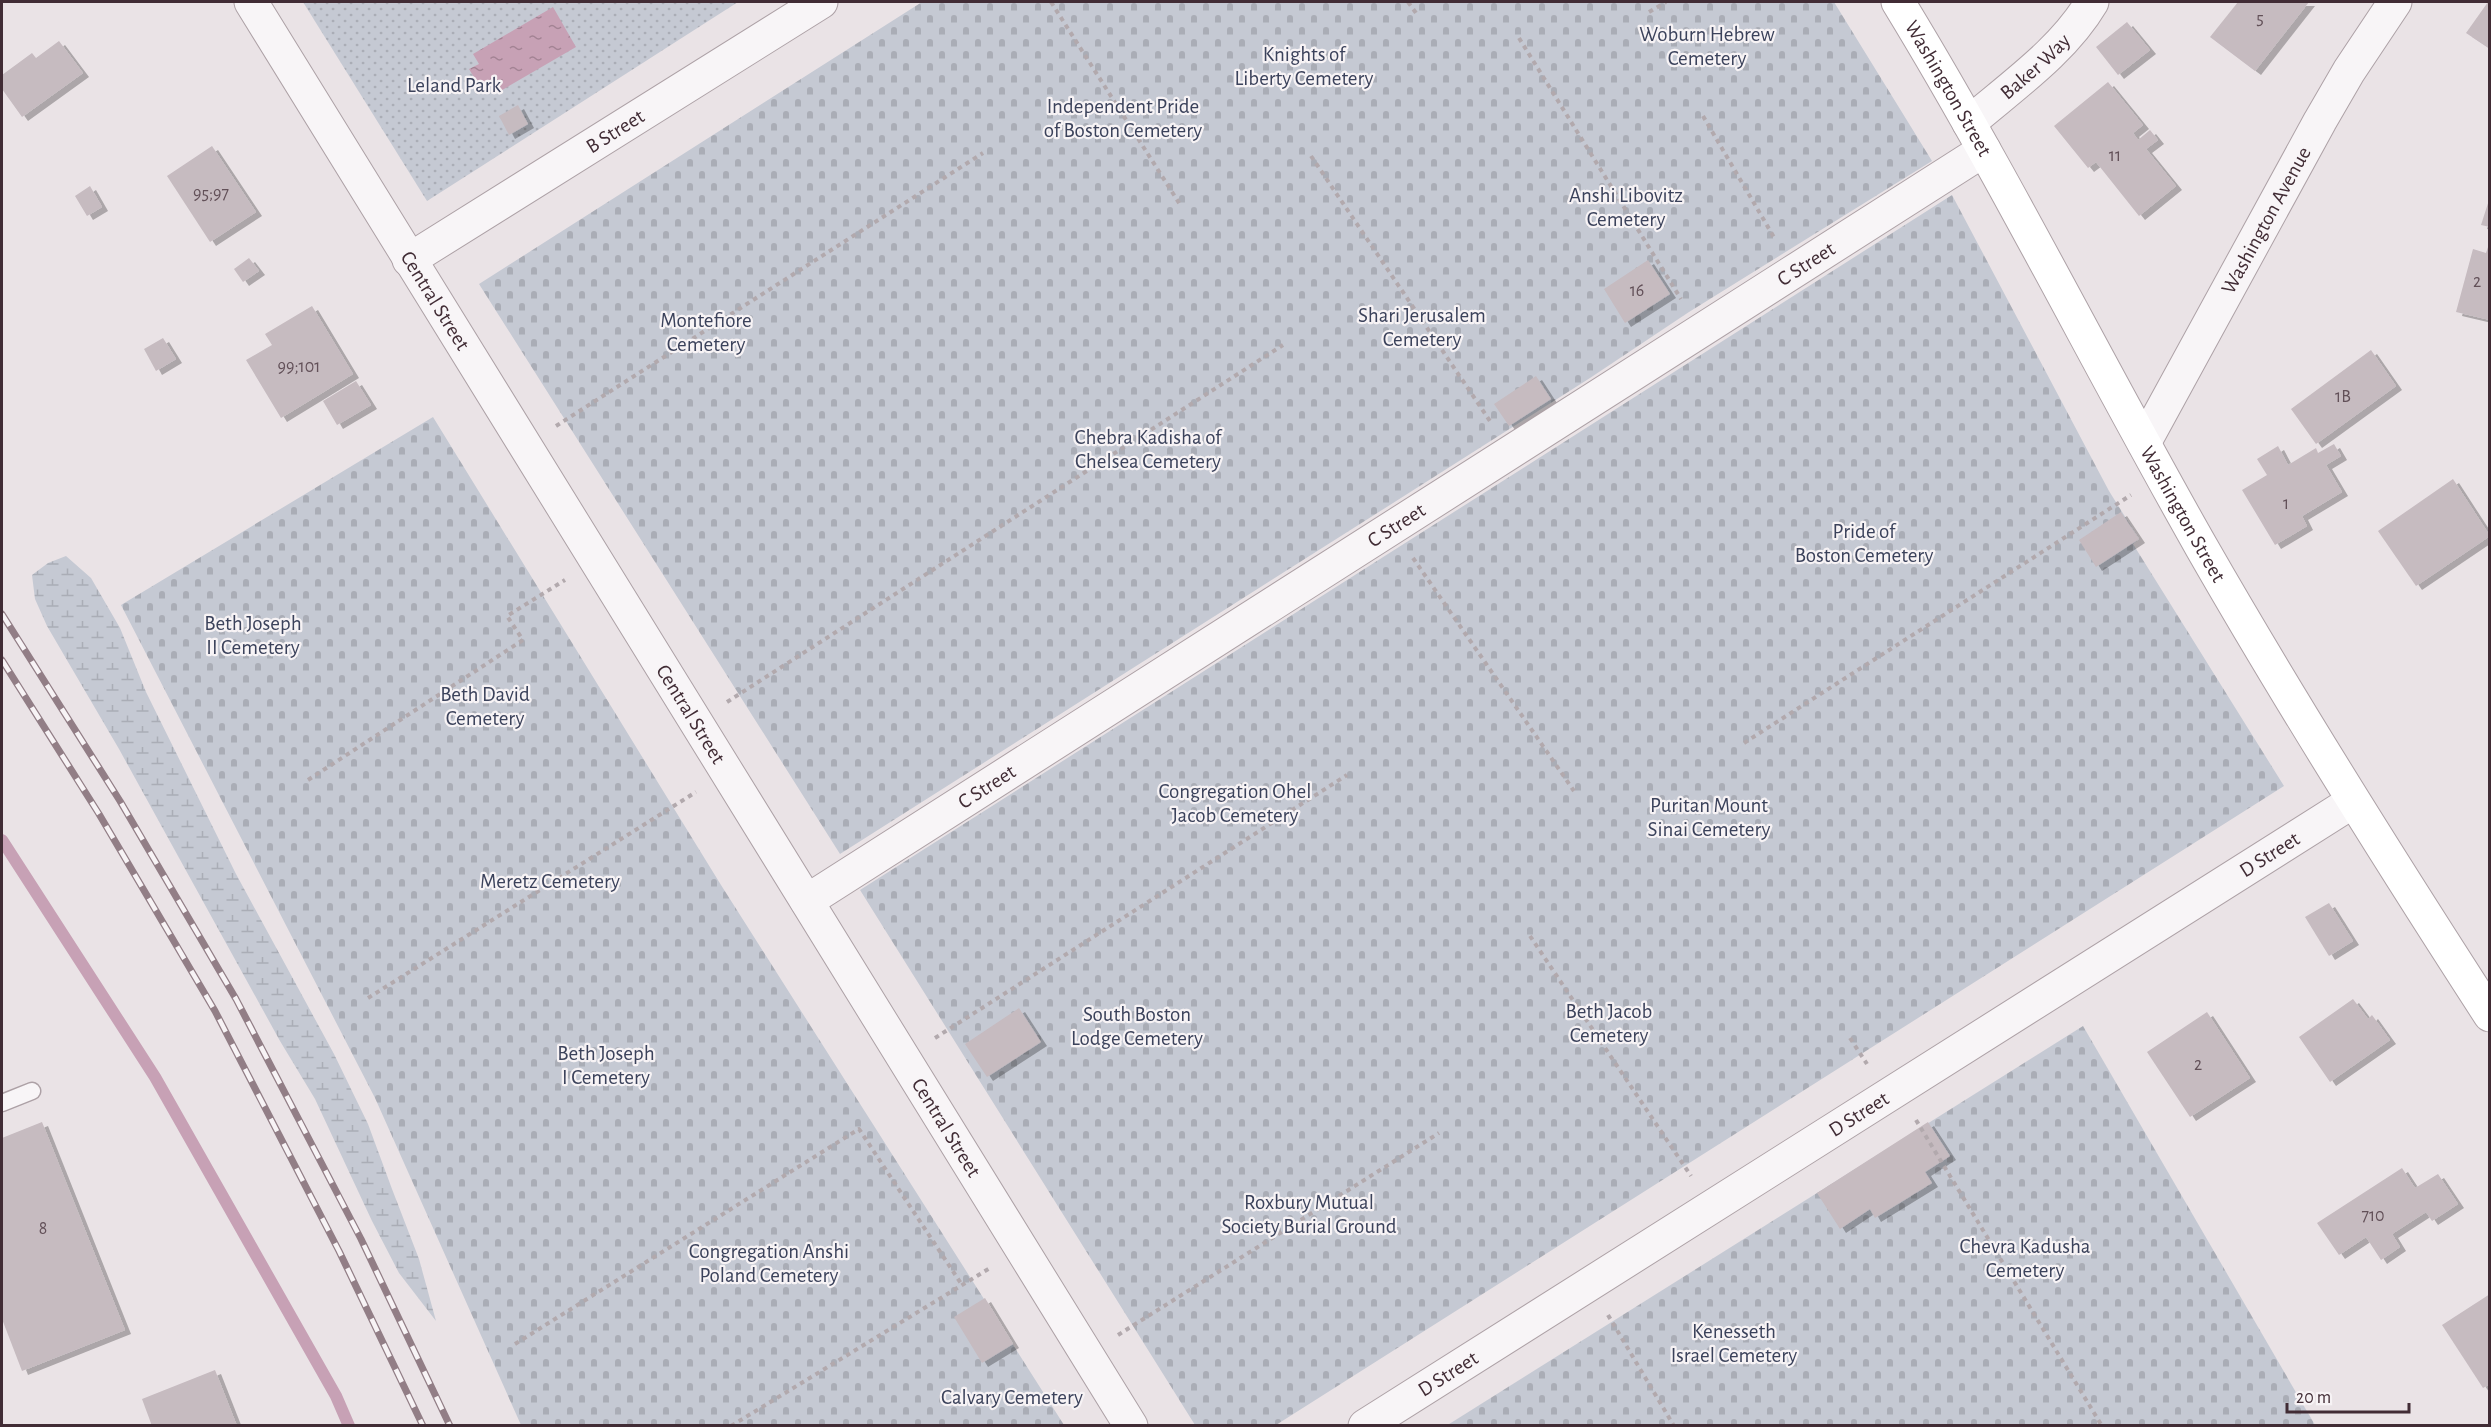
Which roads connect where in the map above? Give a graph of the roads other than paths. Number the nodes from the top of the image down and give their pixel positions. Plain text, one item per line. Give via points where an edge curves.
1 (251, 2) edge
2 (821, 2) edge
3 (1898, 2) edge
4 (2091, 2) edge
5 (2395, 2) edge
6 (1977, 136) junction
7 (409, 260) junction
8 (2144, 443) junction
9 (2352, 802) junction
10 (807, 901) junction
11 (2490, 1016) edge
12 (32, 1091) dead end
13 (2, 1103) edge
14 (1131, 1425) edge
15 (1365, 1425) edge

1 - 7 street, Central Street
2 - 7 street, B Street
3 - 6 main road, Washington Street
4 - 6 street, Baker Way
5 - 8 street, Washington Avenue via 2320,121
6 - 8 main road, Washington Street
6 - 10 street, C Street via 1700,330
7 - 10 street, Central Street
8 - 9 main road, Washington Street
9 - 11 main road, Washington Street
9 - 15 street, D Street
10 - 14 street, Central Street
12 - 13 lane

